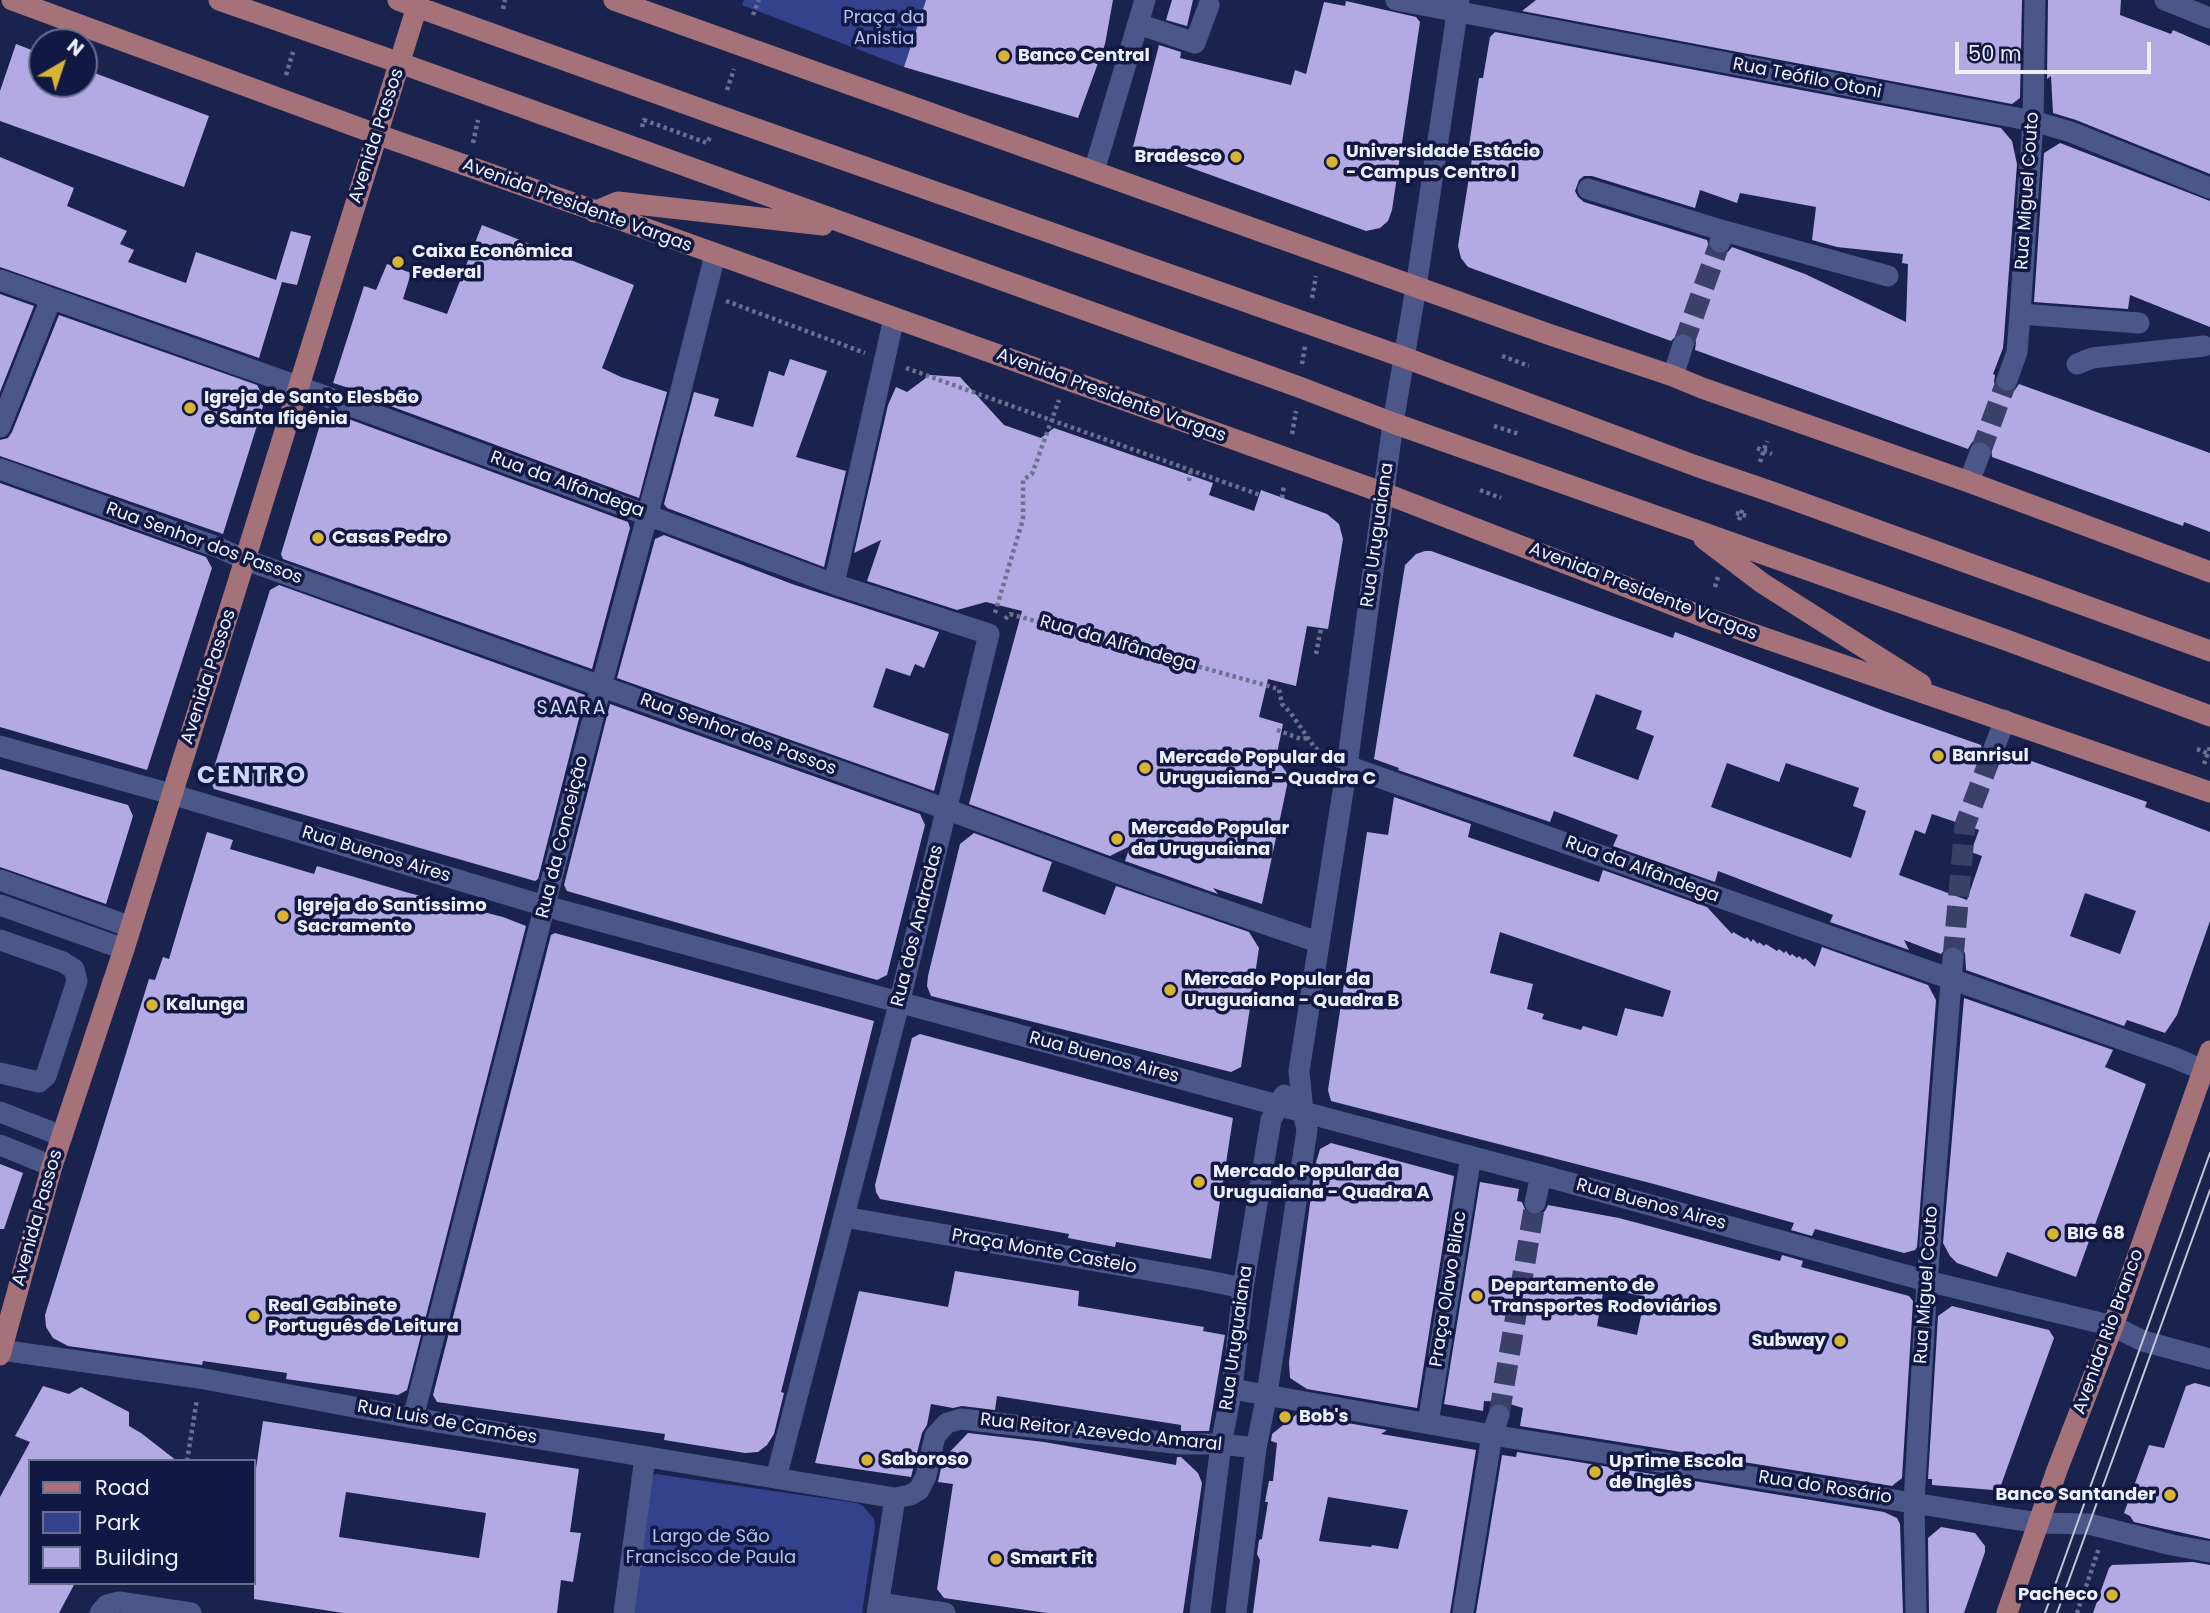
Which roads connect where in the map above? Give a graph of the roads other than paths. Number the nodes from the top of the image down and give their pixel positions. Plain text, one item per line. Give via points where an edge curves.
1 (12, 0) edge
2 (219, 0) edge
3 (614, 0) edge
4 (1145, 0) edge
5 (1396, 0) edge
6 (2035, 0) edge
7 (2165, 0) edge
8 (411, 2) edge
9 (1209, 5) dead end
10 (1458, 6) edge
11 (2210, 18) edge
12 (1138, 24) junction
13 (400, 63) junction
14 (2033, 121) junction
15 (376, 134) junction
16 (1094, 171) junction
17 (2210, 188) edge
18 (1588, 189) dead end
19 (594, 212) junction
20 (860, 229) junction
21 (715, 255) junction
22 (1888, 276) dead end
23 (0, 279) edge
24 (1416, 287) junction
25 (51, 299) junction
26 (2020, 314) junction
27 (894, 318) junction
28 (2139, 323) dead end
29 (1683, 345) tunnel mouth
30 (2204, 346) dead end
31 (1403, 357) junction
32 (2077, 364) dead end
33 (1672, 376) junction
34 (2007, 380) tunnel mouth
35 (300, 387) junction
36 (1393, 423) junction
37 (0, 427) edge
38 (1980, 453) tunnel mouth
39 (0, 469) edge
40 (1969, 482) junction
41 (1384, 494) junction
42 (647, 514) junction
43 (1691, 529) junction
44 (246, 560) junction
45 (2210, 572) edge
46 (834, 584) junction
47 (989, 634) joint
48 (2210, 651) edge
49 (601, 687) junction
50 (1952, 704) junction
51 (2210, 716) edge
52 (2005, 720) junction
53 (0, 746) edge
54 (1994, 748) tunnel mouth
55 (1347, 766) junction
56 (2207, 772) edge
57 (2173, 778) junction
58 (2210, 792) edge
59 (171, 794) junction
60 (946, 809) junction
61 (0, 880) edge
62 (0, 905) edge
63 (545, 906) junction
64 (131, 927) junction
65 (0, 940) edge
66 (1318, 942) junction
67 (124, 948) junction
68 (1953, 958) tunnel mouth
69 (1950, 979) junction
70 (899, 1004) junction
71 (2208, 1065) edge
72 (1299, 1071) junction
73 (0, 1073) edge
74 (1278, 1105) junction
75 (0, 1112) edge
76 (1303, 1112) junction
77 (62, 1136) junction
78 (0, 1146) edge
79 (1471, 1156) junction
80 (52, 1166) junction
81 (1541, 1175) junction
82 (1535, 1203) tunnel mouth
83 (844, 1217) junction
84 (1927, 1281) junction
85 (1243, 1289) junction
86 (2113, 1326) junction
87 (1, 1352) edge
88 (2210, 1359) edge
89 (1232, 1389) junction
90 (1267, 1394) junction
91 (413, 1418) junction
92 (1428, 1423) junction
93 (1496, 1425) junction
94 (1222, 1444) junction
95 (1256, 1448) junction
96 (645, 1457) junction
97 (776, 1478) junction
98 (895, 1498) junction
99 (1914, 1502) junction
100 (2040, 1523) junction
101 (2210, 1552) edge
102 (878, 1608) edge
103 (100, 1613) edge
104 (191, 1613) edge
105 (624, 1613) edge
106 (945, 1613) edge
107 (1200, 1613) edge
108 (1236, 1613) edge
109 (1463, 1613) edge
110 (1916, 1613) edge
111 (2007, 1613) edge

1 - 15 main road, Avenida Presidente Vargas
2 - 13 main road
3 - 16 main road
4 - 12 street
5 - 10 street, Rua Teófilo Otoni
6 - 14 street, Rua Miguel Couto
7 - 11 street
8 - 13 main road, Avenida Passos
8 - 31 main road
9 - 12 street via 1195,43
10 - 14 street, Rua Teófilo Otoni
10 - 24 street, Rua Uruguaiana
12 - 16 street
13 - 15 main road, Avenida Passos
13 - 20 main road
14 - 17 street, Rua Teófilo Otoni
14 - 26 street, Rua Miguel Couto
15 - 19 main road, Avenida Presidente Vargas
15 - 35 main road, Avenida Passos
16 - 24 main road
18 - 22 street via 1722,237
19 - 20 main road via 618,202
19 - 21 main road, Avenida Presidente Vargas
20 - 36 main road
21 - 27 main road, Avenida Presidente Vargas
21 - 42 street, Rua da Conceição
23 - 25 street, Rua da Alfândega
24 - 31 street, Rua Uruguaiana
24 - 33 main road
25 - 35 street, Rua da Alfândega
25 - 37 street
26 - 28 street
26 - 34 street, Rua Miguel Couto via 2017,352
27 - 41 main road, Avenida Presidente Vargas
27 - 46 street
29 - 33 street
30 - 32 street via 2092,358
31 - 36 street, Rua Uruguaiana
31 - 48 main road
33 - 40 main road
35 - 42 street, Rua da Alfândega
35 - 44 main road, Avenida Passos
36 - 41 street, Rua Uruguaiana
36 - 43 main road
38 - 40 street
39 - 44 street, Rua Senhor dos Passos
40 - 45 main road
41 - 50 main road, Avenida Presidente Vargas via 1704,617
41 - 55 street, Rua Uruguaiana
42 - 46 street, Rua da Alfândega
42 - 49 street, Rua da Conceição
43 - 50 main road via 1762,583
43 - 51 main road
44 - 49 street, Rua Senhor dos Passos
44 - 59 main road, Avenida Passos
46 - 47 street, Rua da Alfândega
47 - 60 street, Rua dos Andradas
49 - 60 street, Rua Senhor dos Passos
49 - 63 street, Rua da Conceição
50 - 52 main road, Avenida Presidente Vargas
52 - 54 street
52 - 57 main road, Avenida Presidente Vargas
53 - 59 street, Rua Buenos Aires
55 - 66 street, Rua Uruguaiana
55 - 69 street, Rua da Alfândega
56 - 57 main road
57 - 58 main road, Avenida Presidente Vargas
59 - 63 street, Rua Buenos Aires
59 - 64 main road, Avenida Passos
60 - 66 street, Rua Senhor dos Passos
60 - 70 street, Rua dos Andradas
61 - 64 street
62 - 67 street
63 - 70 street, Rua Buenos Aires
63 - 91 street, Rua da Conceição
64 - 67 main road, Avenida Passos
65 - 73 street via 63,962 75,969 77,981 46,1076 39,1082
66 - 72 street, Rua Uruguaiana
67 - 77 main road, Avenida Passos
68 - 69 street, Rua Miguel Couto
69 - 71 street, Rua da Alfândega via 2175,1058
69 - 84 street, Rua Miguel Couto
70 - 74 street, Rua Buenos Aires
70 - 83 street, Rua dos Andradas
71 - 86 main road, Avenida Rio Branco
72 - 74 street, Rua Uruguaiana
72 - 76 street, Rua Uruguaiana
74 - 76 street, Rua Buenos Aires
74 - 85 street, Rua Uruguaiana via 1271,1120
75 - 77 street
76 - 79 street, Rua Buenos Aires
76 - 90 street, Rua Uruguaiana via 1307,1130
77 - 80 main road, Avenida Passos
78 - 80 street
79 - 81 street, Rua Buenos Aires
79 - 92 street, Praça Olavo Bilac
80 - 87 main road, Avenida Passos
81 - 82 street
81 - 84 street, Rua Buenos Aires
83 - 85 street, Praça Monte Castelo
83 - 97 street, Rua dos Andradas
84 - 86 street, Rua Buenos Aires
84 - 99 street, Rua Miguel Couto
85 - 89 street, Rua Uruguaiana
86 - 88 street, Rua Buenos Aires via 2143,1341
86 - 100 main road, Avenida Rio Branco
87 - 91 street, Rua Luis de Camões via 199,1378
89 - 90 street, Rua do Rosário
89 - 94 street, Rua Uruguaiana
90 - 92 street, Rua do Rosário
90 - 95 street, Rua Uruguaiana
91 - 96 street, Rua Luis de Camões
92 - 93 street, Rua do Rosário
93 - 99 street, Rua do Rosário
93 - 109 street
94 - 95 street, Rua Reitor Azevedo Amaral
94 - 98 street, Rua Reitor Azevedo Amaral via 1182,1444 961,1419 947,1423 935,1436 919,1490
94 - 107 street, Rua Uruguaiana
95 - 108 street, Rua Uruguaiana
96 - 97 street, Rua Luis de Camões
96 - 105 street
97 - 98 street, Rua Luis de Camões
98 - 102 street
99 - 100 street, Rua do Rosário
99 - 110 street, Rua Miguel Couto
100 - 101 street, Rua do Rosário via 2089,1524
100 - 111 main road, Avenida Rio Branco
102 - 106 street
103 - 104 street via 119,1602

